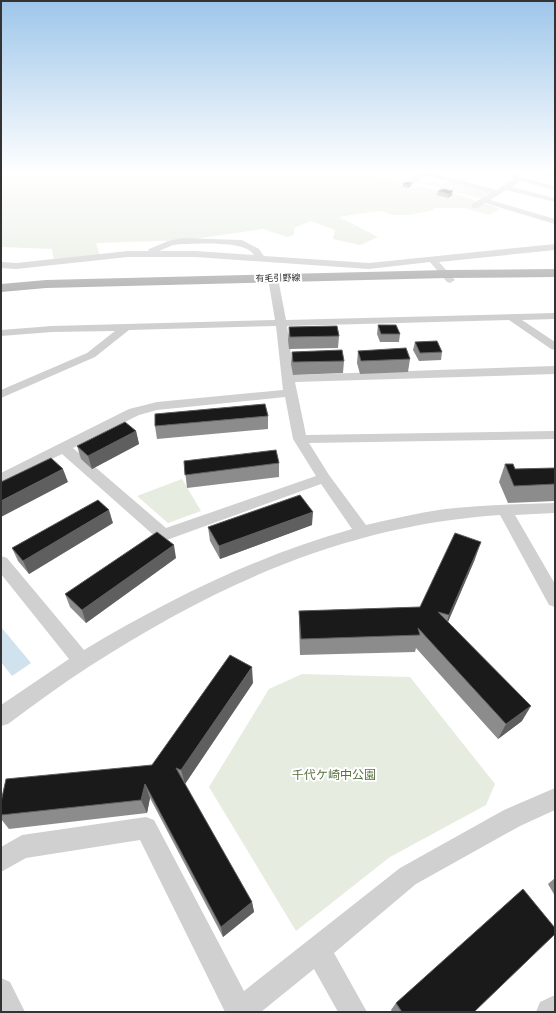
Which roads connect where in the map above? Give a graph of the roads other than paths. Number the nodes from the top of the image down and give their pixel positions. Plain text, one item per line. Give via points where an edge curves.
1 (545, 219) edge
2 (555, 222) edge
3 (555, 247) edge
4 (143, 254) junction
5 (261, 259) junction
6 (433, 260) junction
7 (1, 266) edge
8 (555, 273) edge
9 (449, 277) junction
10 (555, 278) edge
11 (274, 281) junction
12 (1, 288) edge
13 (1, 293) edge
14 (555, 316) edge
15 (511, 317) junction
16 (281, 323) junction
17 (126, 327) junction
18 (1, 334) edge
19 (555, 347) edge
20 (555, 370) edge
21 (289, 379) junction
22 (290, 393) junction
23 (1, 394) edge
24 (555, 435) edge
25 (300, 439) junction
26 (63, 447) junction
27 (324, 478) junction
28 (1, 479) edge
29 (555, 508) edge
30 (504, 509) junction
31 (363, 532) junction
32 (1, 562) edge
33 (555, 600) edge
34 (82, 661) junction
35 (1, 717) edge
36 (555, 799) edge
37 (1, 860) edge
38 (318, 950) junction
39 (1, 991) edge
40 (555, 1009) edge
41 (240, 1011) edge
42 (11, 1012) edge
43 (353, 1012) edge
44 (550, 1012) edge

1 - 2 street
3 - 6 street
4 - 5 street via 195,254
4 - 5 street via 182,241 242,244 256,250
4 - 7 street
5 - 6 street via 369,266
6 - 9 street
8 - 9 main road, 有毛引野線
9 - 10 main road, 有毛引野線
9 - 11 main road, 有毛引野線
11 - 12 main road, 有毛引野線 via 46,284
11 - 13 main road, 有毛引野線
11 - 16 street
14 - 15 street
15 - 16 street
15 - 19 street
16 - 17 street
16 - 21 street
17 - 18 street via 52,329
17 - 23 street via 91,355
20 - 21 street
21 - 22 street
22 - 25 street
22 - 26 street via 157,406 134,412
24 - 25 street
25 - 27 street
26 - 27 street via 164,535
26 - 28 street
27 - 31 street
29 - 30 street
30 - 31 street via 407,521
30 - 33 street
31 - 34 street via 299,550 228,579 170,608
32 - 34 street
34 - 35 street
36 - 38 street via 512,818 408,876
37 - 41 street via 22,847 146,828
38 - 41 street
38 - 43 street
39 - 42 street
40 - 44 street

